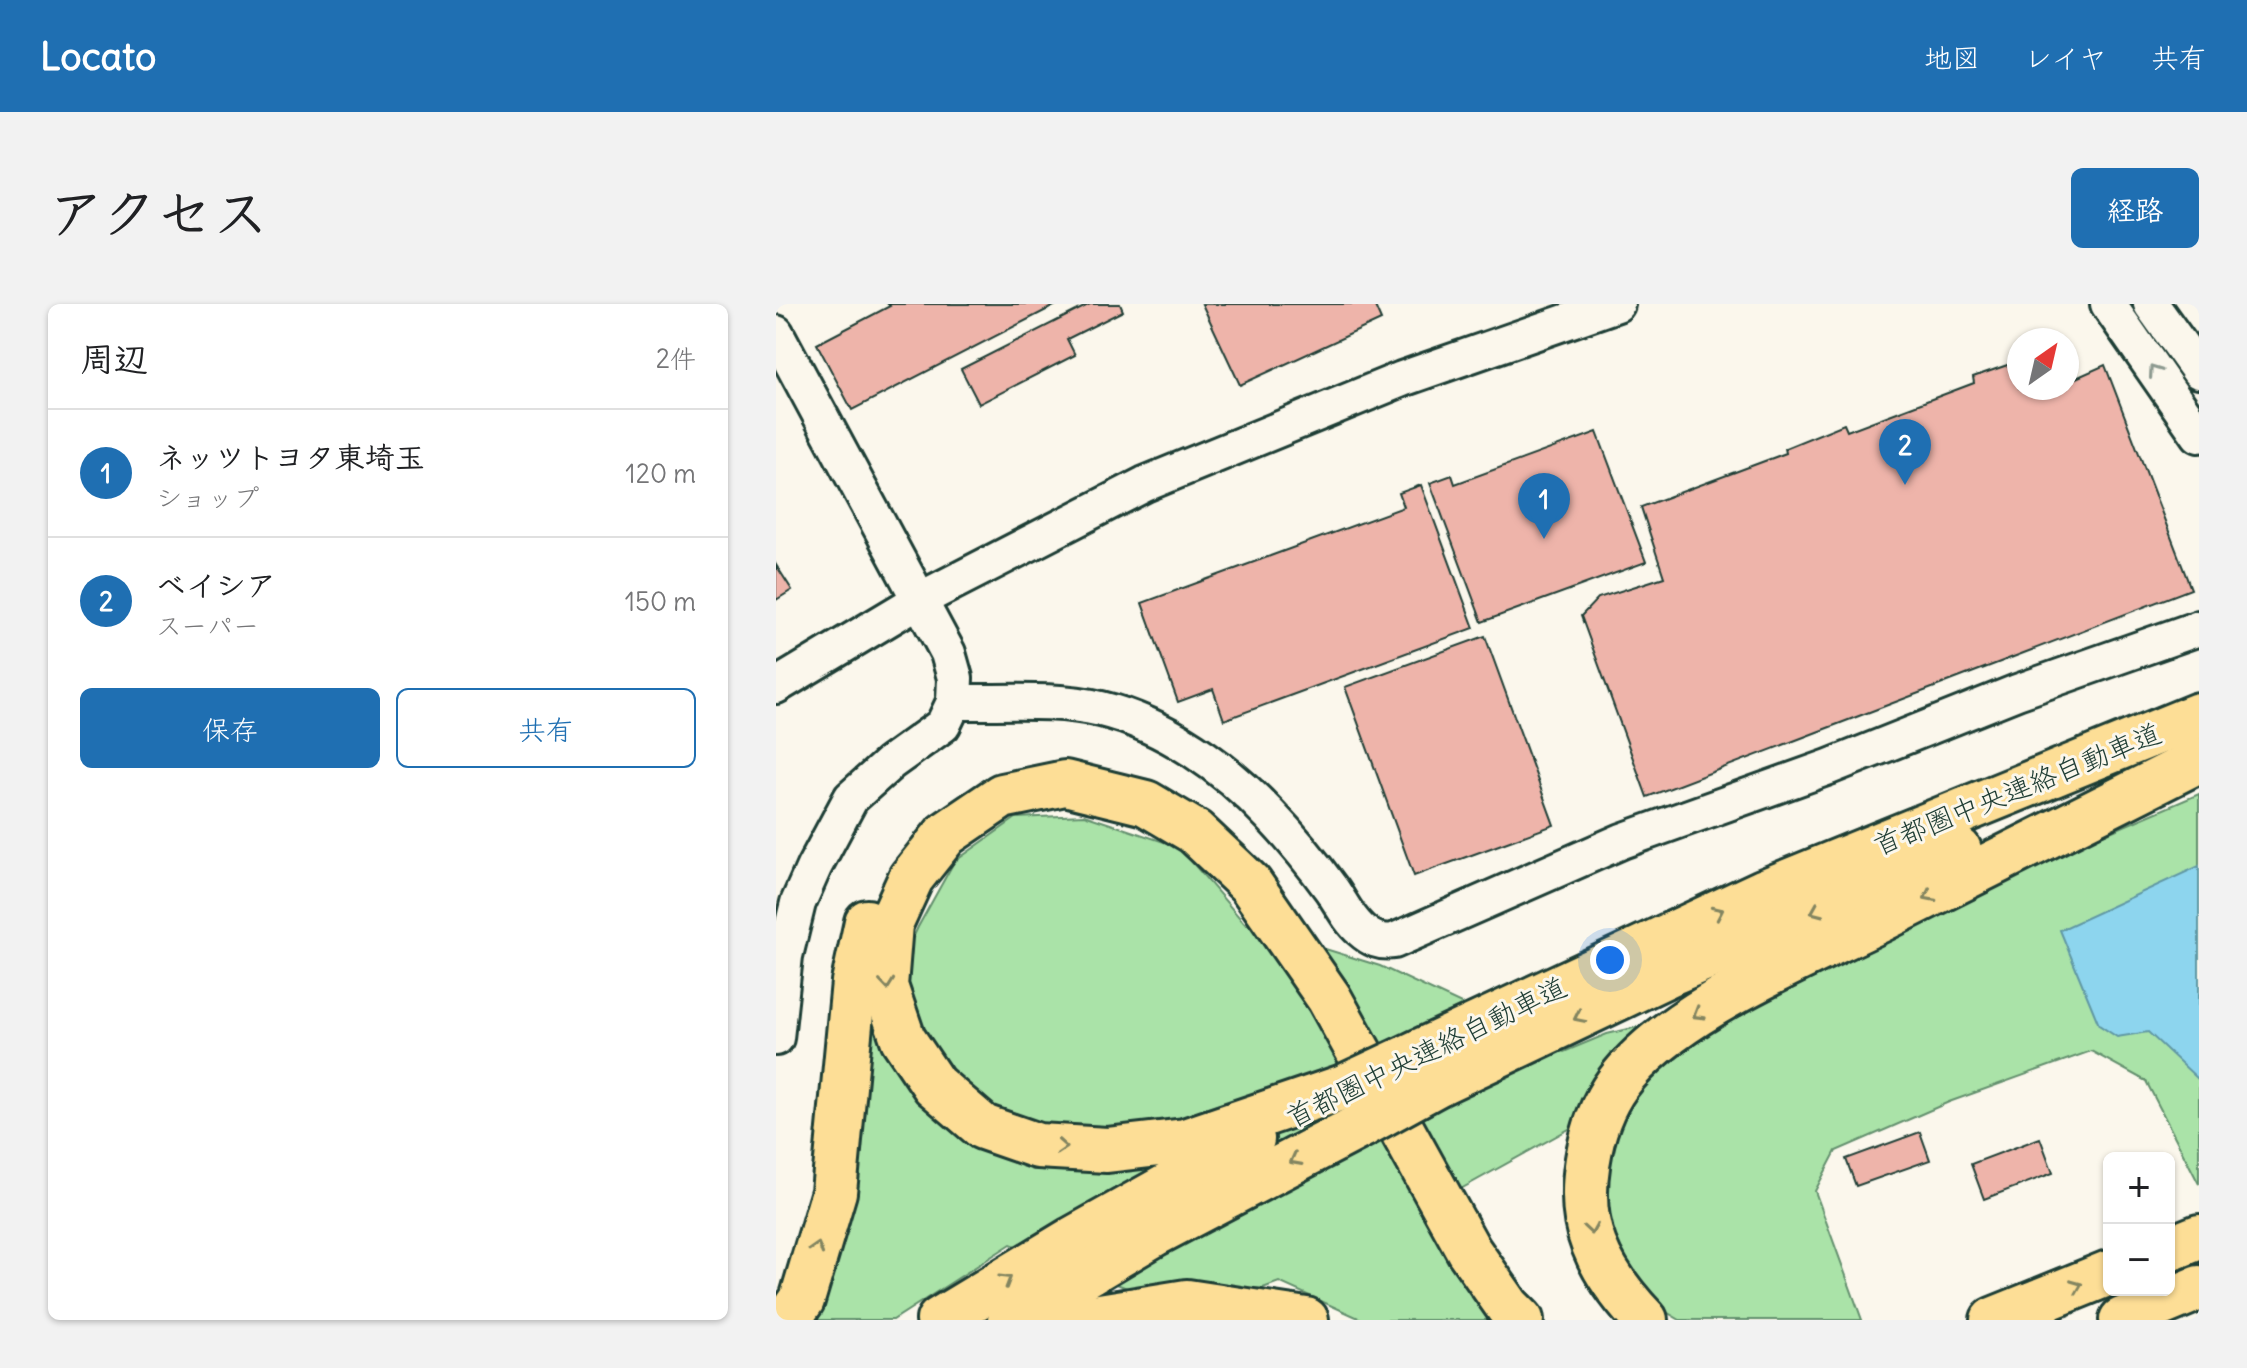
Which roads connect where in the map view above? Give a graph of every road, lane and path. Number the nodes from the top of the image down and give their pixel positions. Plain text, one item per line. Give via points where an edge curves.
1 (1617, 304) edge
2 (2108, 304) edge
3 (2151, 304) edge
4 (776, 333) edge
5 (2199, 371) edge
6 (2199, 435) edge
7 (921, 599) junction
8 (2199, 628) edge
9 (776, 686) edge
10 (954, 702) junction
11 (2199, 715) edge
12 (2199, 757) edge
13 (776, 1038) edge
14 (1428, 1068) junction
15 (1354, 1106) junction
16 (2199, 1237) edge
17 (2175, 1247) edge
18 (2103, 1275) edge
19 (2199, 1288) edge
20 (788, 1320) edge
21 (939, 1320) edge
22 (1010, 1320) edge
23 (1075, 1320) edge
24 (1306, 1320) edge
25 (1521, 1320) edge
26 (1552, 1320) edge
27 (1645, 1320) edge
28 (1993, 1320) edge
29 (2122, 1320) edge

1 - 7 street via 1402,379 1145,484
6 -> 2 street
3 - 5 street
4 - 7 street
7 - 9 street
7 - 10 street via 948,653
8 - 10 street via 1622,841 1383,943 1359,928 1239,783 1193,750 1147,725 1100,709
10 - 13 street via 943,725 851,798 814,867 798,903 785,956
14 -> 11 highway, 首都圏中央連絡自動車道 via 1763,892
12 -> 14 highway, 首都圏中央連絡自動車道 via 1980,841 1675,971
12 -> 27 highway via 1750,985 1660,1038 1617,1084 1590,1139 1585,1193 1593,1244 1619,1292
14 - 15 highway, 首都圏中央連絡自動車道, bridge
21 -> 15 highway, 首都圏中央連絡自動車道 via 1073,1239
15 -> 22 highway, 首都圏中央連絡自動車道
25 -> 15 highway via 1469,1251 1329,998 1250,884 1195,832 1146,803 1065,783 1002,796 946,834 911,878 890,924 885,986 903,1039 934,1085 983,1127 1038,1146 1107,1150 1185,1141
16 - 17 highway
28 -> 18 highway
19 - 29 highway
20 -> 26 highway via 802,1300 834,1192 854,982 861,939 881,879 924,820 981,777 1057,762 1132,775 1192,801 1251,848 1304,921 1516,1285
23 - 24 highway via 1187,1302

